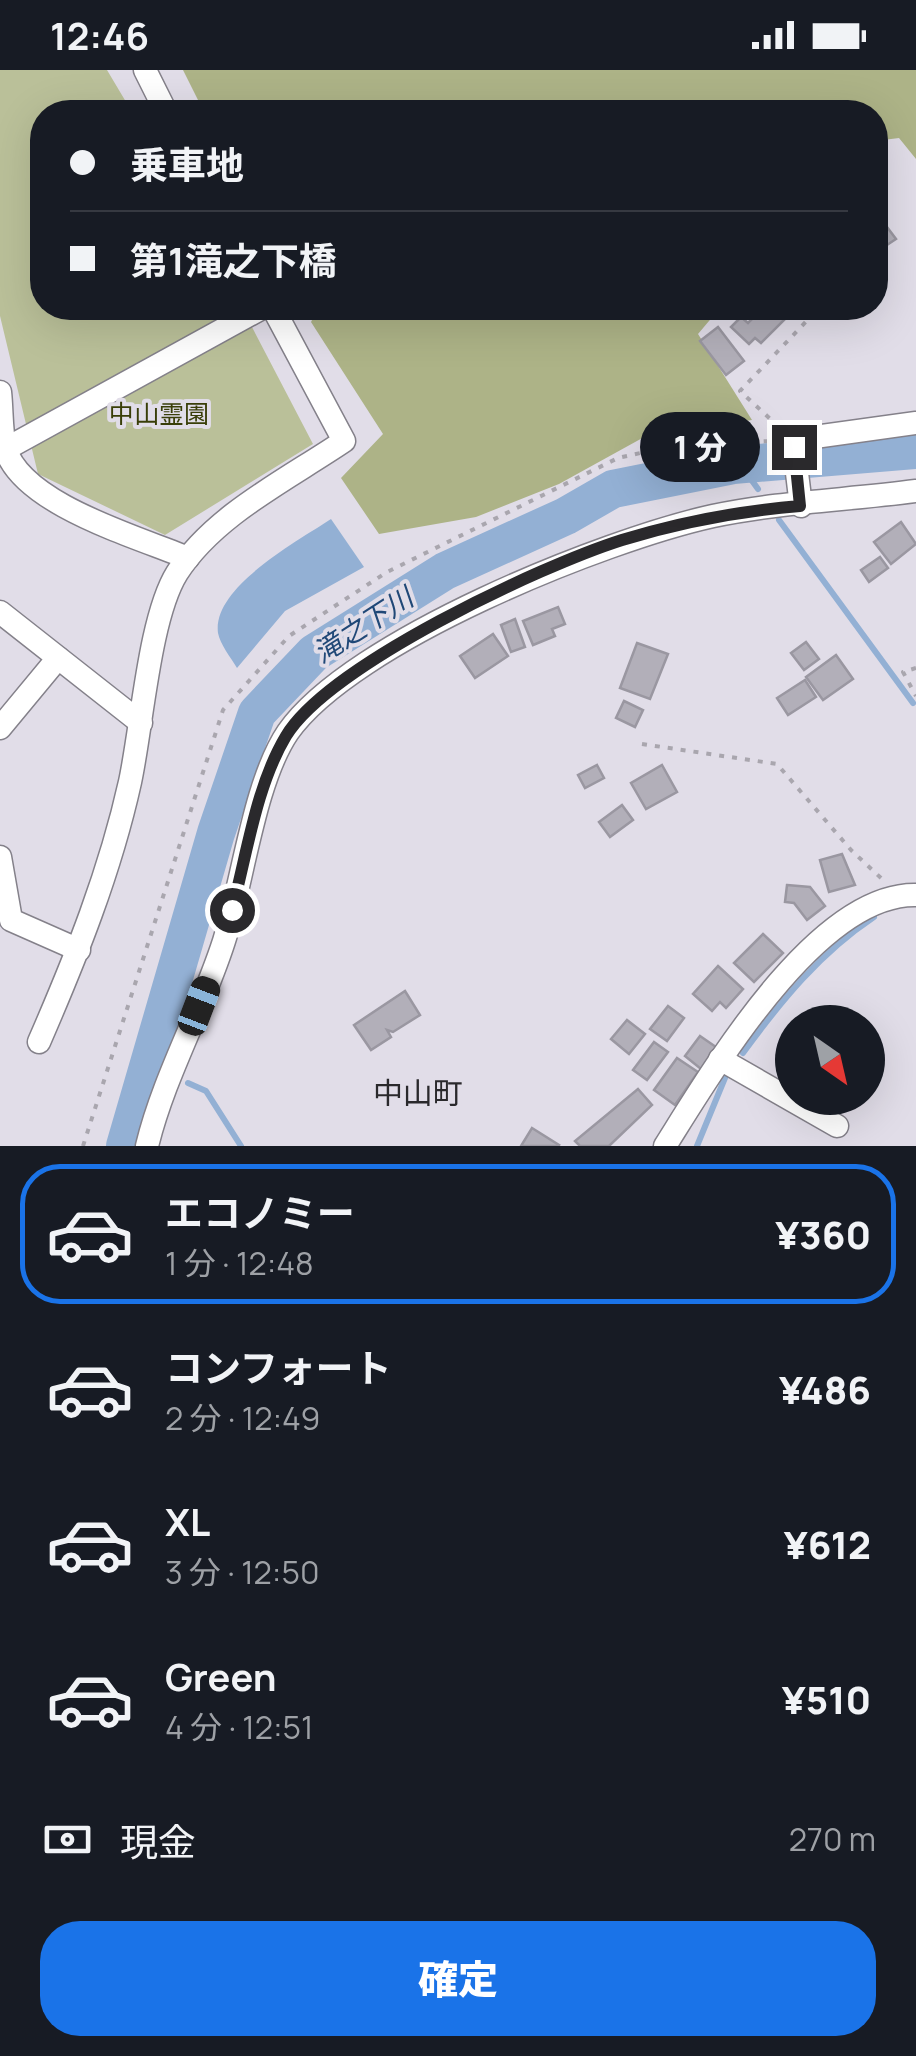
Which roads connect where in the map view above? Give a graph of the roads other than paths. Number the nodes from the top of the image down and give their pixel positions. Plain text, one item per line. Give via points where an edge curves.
1 (145, 70) edge
2 (160, 100) edge
3 (240, 320) edge
4 (280, 320) edge
5 (0, 392) edge
6 (916, 423) edge
7 (3, 450) edge
8 (916, 491) edge
9 (800, 501) junction
10 (188, 558) junction
11 (0, 612) edge
12 (58, 658) junction
13 (141, 722) junction
14 (0, 728) edge
15 (0, 858) edge
16 (916, 880) edge
17 (908, 895) edge
18 (79, 950) junction
19 (39, 1042) dead end
20 (720, 1059) junction
21 (837, 1126) dead end
22 (147, 1146) edge
23 (665, 1146) edge

1 - 2 street
3 - 7 street
4 - 10 street via 344,442 221,524
5 - 7 street
6 - 9 street via 794,444
7 - 10 street via 44,496
8 - 9 street
9 - 22 street via 715,515 618,542 412,638 315,699 274,758 224,942
10 - 13 street via 174,577 160,624
11 - 12 street
12 - 13 street
12 - 14 street
13 - 18 street via 129,786
15 - 18 street via 11,920
16 - 17 street
17 - 20 street via 859,909 828,930
18 - 19 street
20 - 21 street
20 - 23 street

